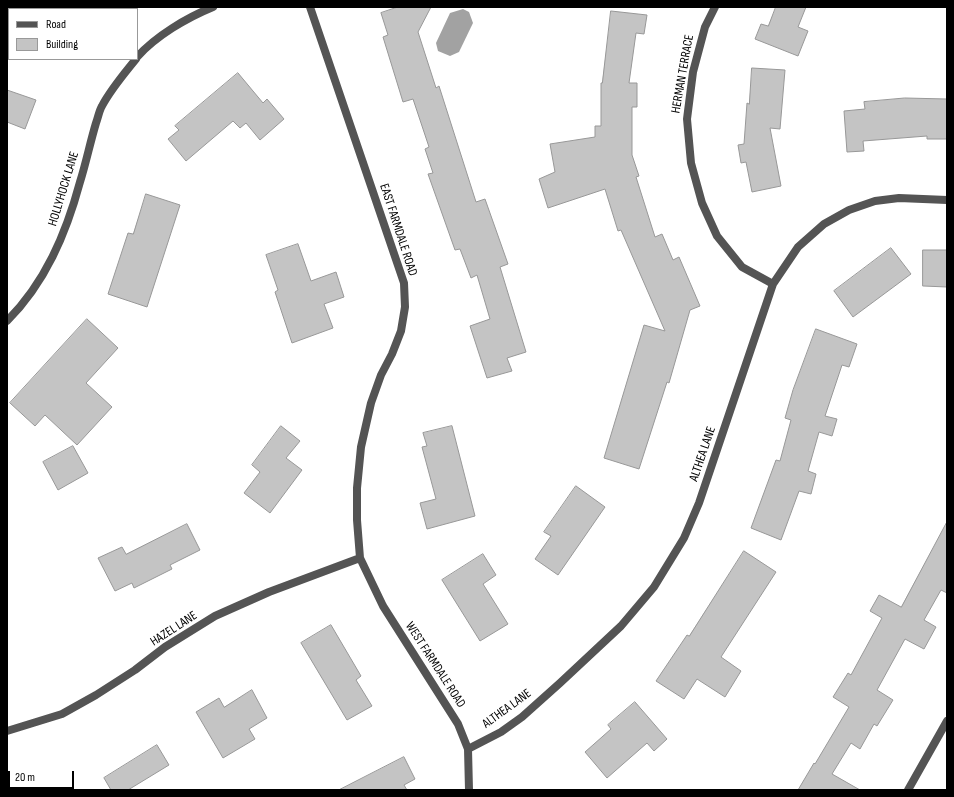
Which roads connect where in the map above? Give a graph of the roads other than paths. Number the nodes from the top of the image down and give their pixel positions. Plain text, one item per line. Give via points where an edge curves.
1 (212, 7) edge
2 (310, 7) edge
3 (715, 7) edge
4 (138, 56) edge
5 (134, 60) edge
6 (947, 200) edge
7 (773, 284) junction
8 (7, 321) edge
9 (360, 558) junction
10 (947, 721) edge
11 (7, 731) edge
12 (468, 749) junction
13 (469, 790) edge
14 (908, 790) edge

1 - 4 street, HOLLYHOCK LANE via 169,30
2 - 9 street, EAST FARMDALE ROAD via 404,283 405,308 401,331 371,403 361,447 357,488
3 - 7 street, HERMAN TERRACE via 704,27 693,72 687,119 691,163 702,203 718,236 742,267
5 - 8 street, HOLLYHOCK LANE via 101,107 69,218 48,268 21,308
6 - 7 street, ALTHEA LANE via 899,198 875,201 849,210 824,224 798,247
7 - 12 street, ALTHEA LANE via 699,503 684,538 654,586 621,626 522,717 501,732
9 - 11 street, HAZEL LANE via 269,592 215,616 96,695 62,714
9 - 12 street, WEST FARMDALE ROAD via 383,606 458,724
10 - 14 street
12 - 13 street, WEST FARMDALE ROAD

